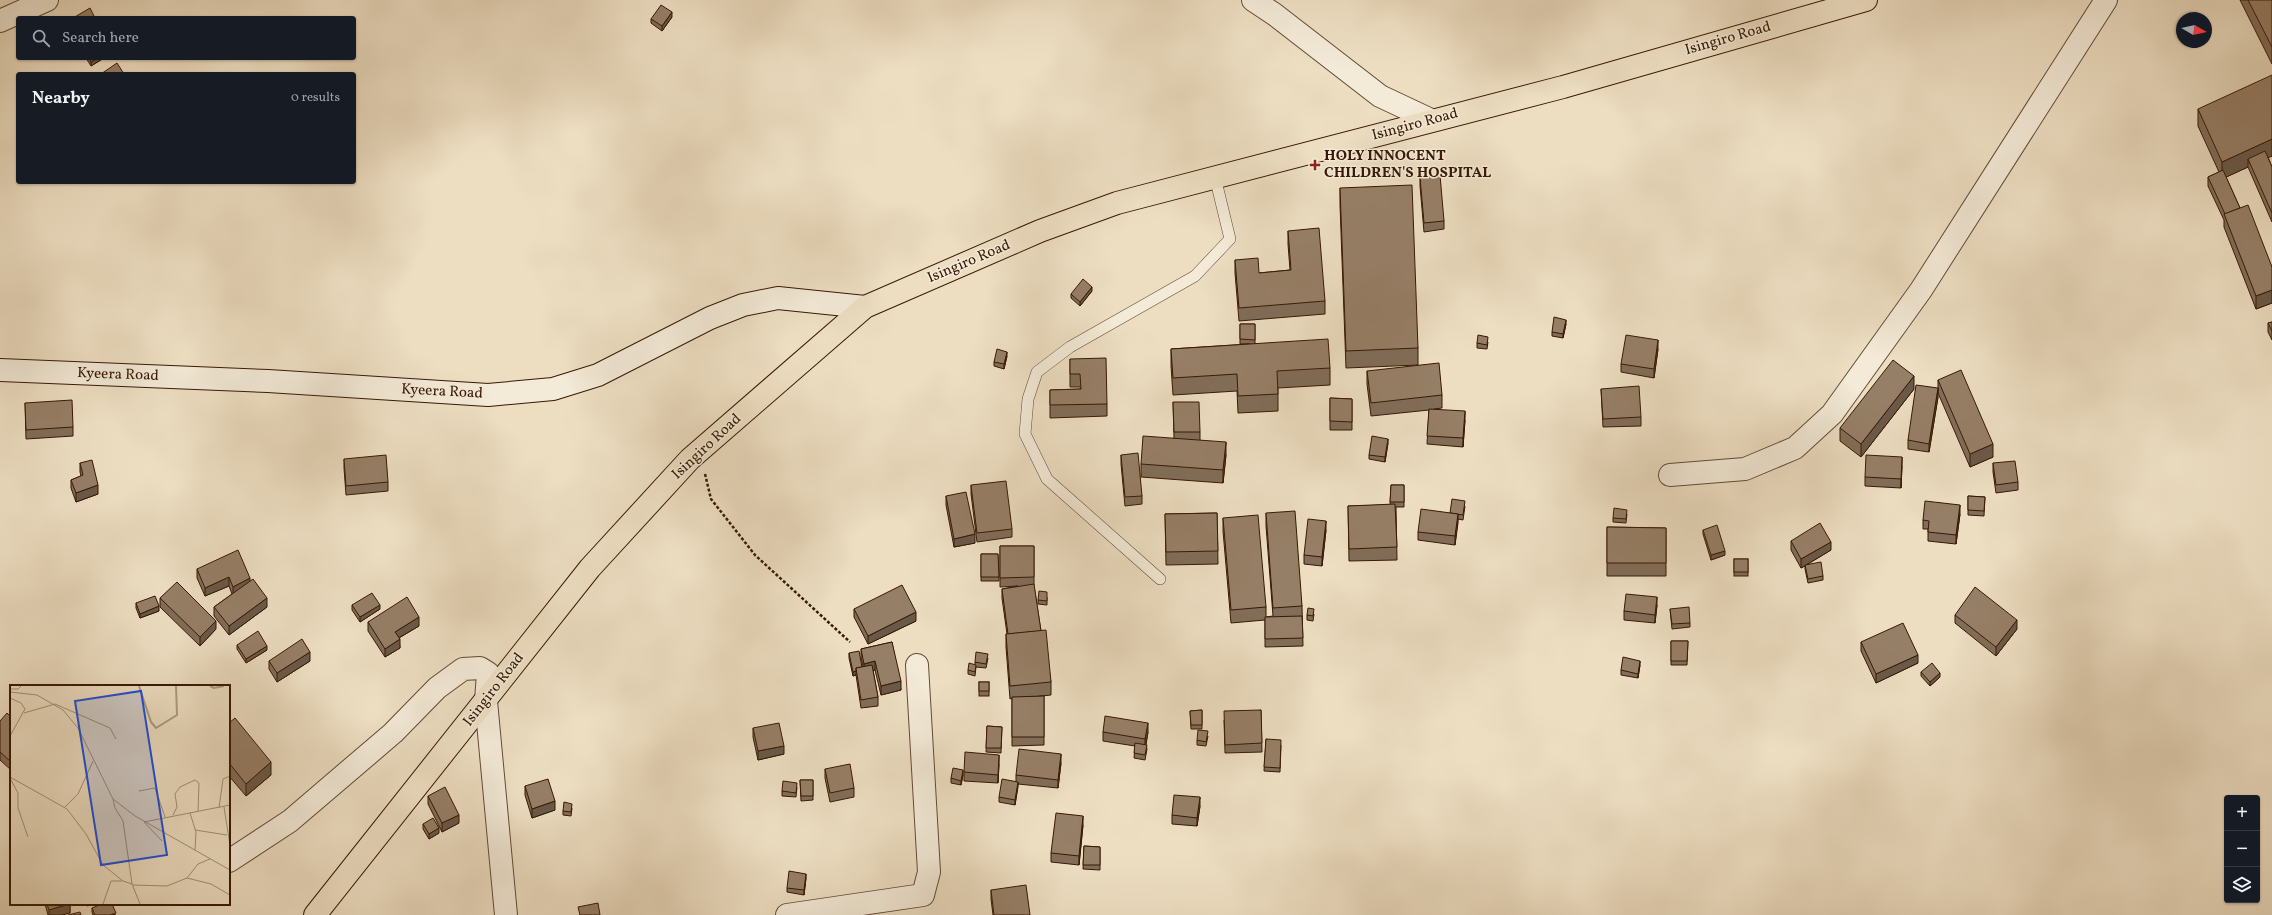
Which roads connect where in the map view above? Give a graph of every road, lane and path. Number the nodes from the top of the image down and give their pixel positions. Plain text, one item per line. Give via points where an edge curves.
1 (47, 0) edge
2 (1253, 0) edge
3 (1866, 0) edge
4 (2106, 0) edge
5 (0, 21) edge
6 (1431, 120) junction
7 (1215, 177) junction
8 (864, 308) junction
9 (0, 370) edge
10 (700, 450) junction
11 (1670, 475) dead end
12 (1160, 579) dead end
13 (850, 642) dead end
14 (917, 665) dead end
15 (486, 701) junction
16 (230, 860) edge
17 (315, 915) edge
18 (506, 915) edge
19 (787, 915) edge

1 - 5 street
2 - 6 street via 1380,96
3 - 6 main road, Isingiro Road via 1563,87
4 - 11 street via 1921,290 1832,414 1795,448 1745,469
6 - 7 main road, Isingiro Road
7 - 8 main road, Isingiro Road via 1117,203 1040,231
7 - 12 lane via 1230,239 1195,276 1070,347 1037,372 1028,399 1025,434 1047,479
8 - 9 street, Kyeera Road via 778,298 743,305 710,318 598,375 553,389 488,395
8 - 10 main road, Isingiro Road
10 - 13 path via 711,499 755,556
10 - 15 main road, Isingiro Road via 590,568
14 - 19 street via 929,872 923,895
15 - 16 street via 488,673 480,668 463,669 437,688 394,733 290,821
15 - 17 main road, Isingiro Road
15 - 18 street

